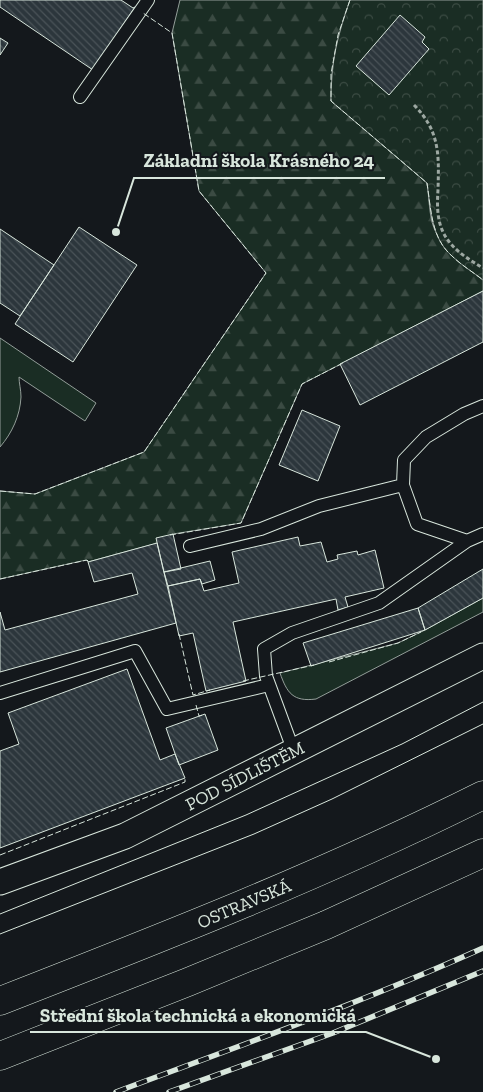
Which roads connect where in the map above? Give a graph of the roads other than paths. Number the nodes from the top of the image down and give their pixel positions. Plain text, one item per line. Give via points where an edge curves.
1 (148, 0) edge
2 (80, 97) dead end
3 (483, 406) edge
4 (403, 485) junction
5 (483, 534) edge
6 (467, 541) junction
7 (190, 546) dead end
8 (483, 656) edge
9 (269, 685) junction
10 (0, 693) edge
11 (294, 752) junction
12 (483, 795) edge
13 (483, 853) edge
14 (0, 882) edge
15 (0, 1001) edge
16 (46, 1038) junction
17 (0, 1056) edge
18 (0, 1062) edge

1 - 2 lane
3 - 4 lane via 426,438 404,460
4 - 6 lane via 417,524
4 - 7 lane via 319,506 261,529
5 - 6 lane
6 - 9 lane via 379,603 292,633 264,649
8 - 11 street, POD SÍDLIŠTĚM
9 - 10 lane via 168,709 135,651
9 - 11 lane
11 - 14 street, POD SÍDLIŠTĚM via 125,836
12 - 15 highway, OSTRAVSKÁ via 324,871
13 - 16 highway via 326,925
16 - 17 highway
16 - 18 highway

